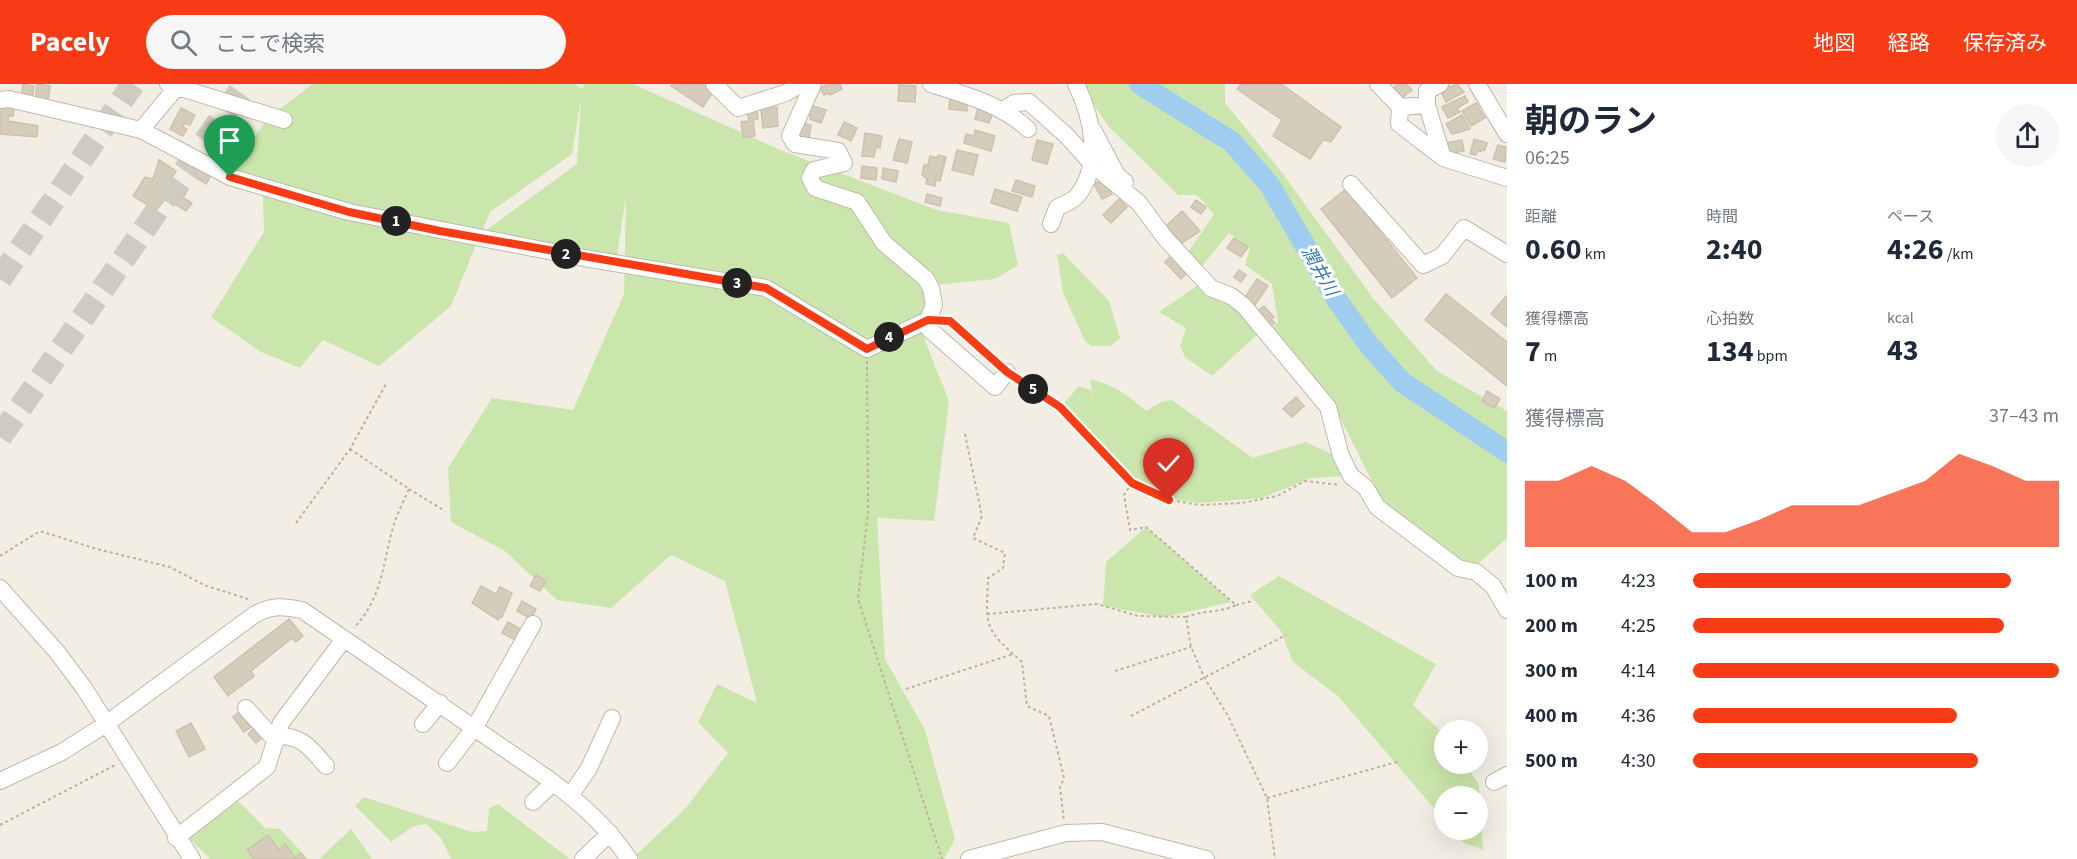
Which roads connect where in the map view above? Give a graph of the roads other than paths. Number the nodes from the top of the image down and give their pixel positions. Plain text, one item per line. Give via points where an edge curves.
1 (714, 84) edge
2 (801, 84) edge
3 (813, 84) edge
4 (931, 84) edge
5 (1076, 84) edge
6 (1378, 84) edge
7 (1440, 84) edge
8 (1477, 84) edge
9 (172, 86) edge
10 (210, 90) edge
11 (1423, 95) edge
12 (0, 100) edge
13 (1400, 106) junction
14 (1003, 110) junction
15 (284, 120) dead end
16 (1091, 127) junction
17 (1028, 129) dead end
18 (141, 130) junction
19 (1507, 134) edge
20 (1443, 158) junction
21 (1092, 164) junction
22 (1507, 178) edge
23 (1351, 184) dead end
24 (1157, 210) dead end
25 (1052, 225) dead end
26 (1507, 254) edge
27 (928, 320) junction
28 (1007, 372) road end
29 (0, 588) edge
30 (1507, 610) edge
31 (533, 624) dead end
32 (344, 639) junction
33 (440, 703) junction
34 (246, 708) dead end
35 (612, 718) dead end
36 (106, 724) junction
37 (423, 724) dead end
38 (476, 727) junction
39 (276, 739) junction
40 (447, 763) dead end
41 (326, 766) dead end
42 (0, 781) edge
43 (553, 783) junction
44 (570, 796) junction
45 (533, 802) dead end
46 (610, 833) junction
47 (176, 838) junction
48 (192, 859) edge
49 (583, 859) edge
50 (629, 859) edge
51 (969, 859) edge
52 (1206, 859) edge

1 - 2 street via 738,108 786,93
3 - 27 street via 790,136 795,144 837,150 844,163 814,170 810,178 815,188 857,202 884,243 926,279 934,304
4 - 14 street
5 - 16 street
6 - 13 street
7 - 11 street
8 - 19 street
9 - 10 street
9 - 18 street
10 - 15 street
11 - 13 street
11 - 20 street
12 - 18 street
13 - 20 street via 1399,124
14 - 17 street
14 - 21 street via 1014,103 1029,102
16 - 21 street
16 - 24 street via 1117,175
18 - 27 street via 230,177 349,212 573,256 766,288 867,349
20 - 22 street
21 - 25 street via 1077,197 1057,208
21 - 30 street via 1139,203 1211,288 1232,296 1244,306 1328,407 1346,466 1377,507 1458,568 1476,572 1493,586
23 - 26 street via 1423,265 1442,256 1464,228
27 - 28 street via 929,329 995,387
29 - 36 street via 57,652
31 - 38 street
32 - 33 street via 382,674
32 - 36 street via 302,610 268,607
32 - 39 street via 281,723
33 - 37 street
33 - 38 street
34 - 39 street
35 - 44 street via 589,768
36 - 42 street via 62,752
36 - 47 street
38 - 40 street
38 - 43 street
39 - 41 street via 292,736 308,745
39 - 47 street via 267,766
43 - 44 street
43 - 45 street
44 - 46 street
46 - 49 street
46 - 50 street
47 - 48 street
51 - 52 street via 1066,832 1102,832

